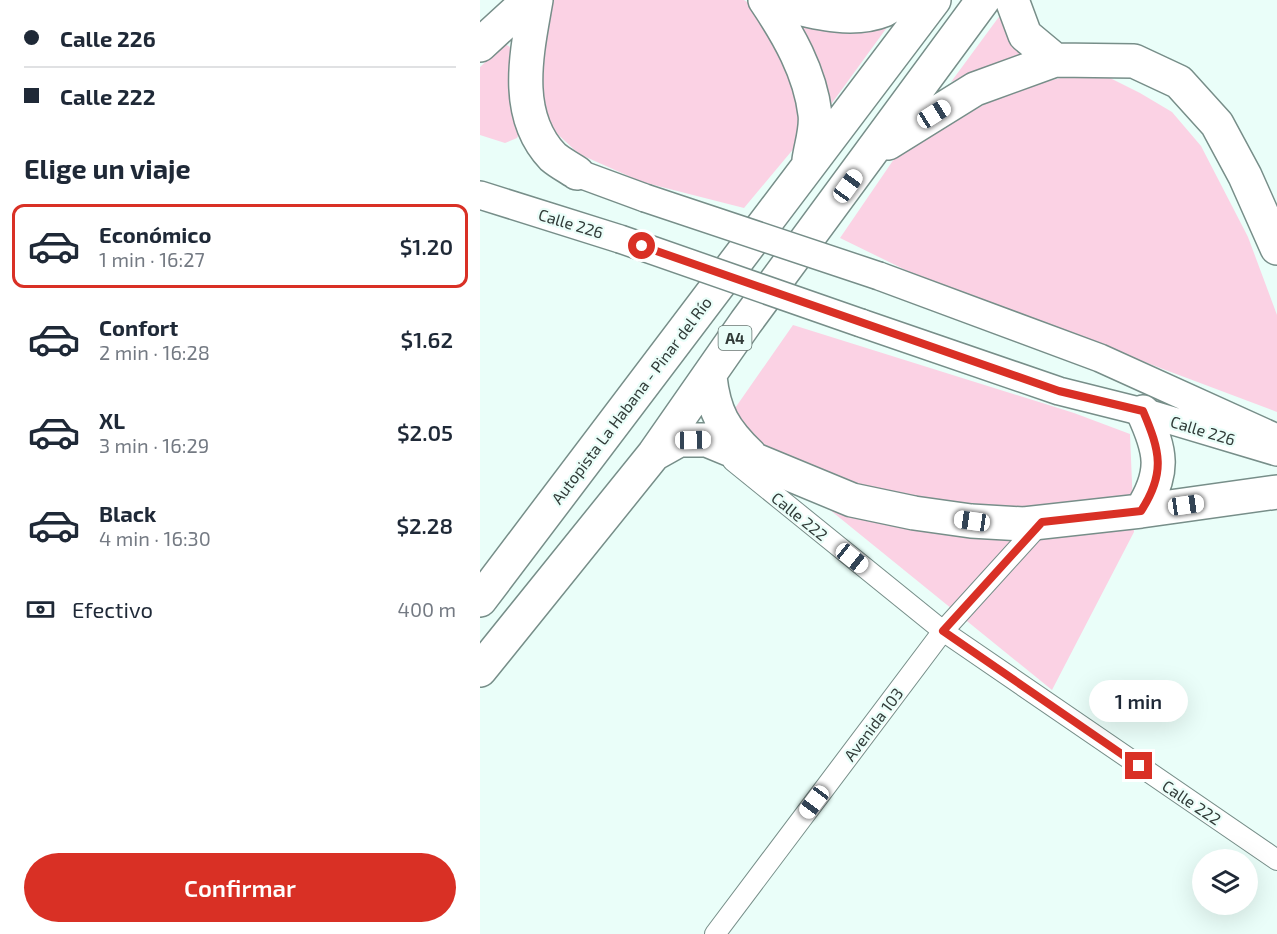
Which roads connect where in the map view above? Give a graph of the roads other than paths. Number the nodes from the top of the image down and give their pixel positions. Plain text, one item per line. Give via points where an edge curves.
1 (529, 0) edge
2 (536, 0) edge
3 (900, 0) edge
4 (934, 0) edge
5 (983, 0) edge
6 (1012, 0) edge
7 (480, 45) edge
8 (1054, 60) junction
9 (873, 152) junction
10 (808, 164) junction
11 (577, 173) joint
12 (480, 195) edge
13 (1277, 248) edge
14 (710, 377) junction
15 (1143, 411) junction
16 (1277, 438) edge
17 (707, 440) junction
18 (1277, 452) edge
19 (654, 454) junction
20 (756, 460) junction
21 (1277, 492) edge
22 (1141, 511) junction
23 (1042, 522) junction
24 (480, 600) edge
25 (943, 631) junction
26 (480, 670) edge
27 (1277, 860) edge
28 (715, 934) edge

1 - 7 highway
2 - 11 highway via 526,56 526,102 536,132 554,157
3 - 10 highway via 884,10 856,15 829,14 765,0 790,37 809,85 816,116
4 - 10 highway, Autopista La Habana - Pinar del Río
5 - 9 highway, A4
6 - 8 highway via 1025,35
8 - 9 highway via 975,89
8 - 13 highway via 1134,61 1179,82 1217,124
9 - 14 highway, A4 via 746,322
10 - 24 highway, Autopista La Habana - Pinar del Río
11 - 16 main road, Calle 226, bridge via 879,276 1100,358
12 - 15 main road, Calle 226, bridge via 620,239 1059,391
14 - 19 highway, A4
14 - 20 highway via 713,401 730,436
15 - 18 main road, Calle 226
15 - 22 highway via 1156,442 1159,466 1153,494
17 - 19 highway via 679,440
17 - 20 highway
17 - 25 street, Calle 222
19 - 26 highway, A4
20 - 23 highway via 852,500 972,521
21 - 22 highway
22 - 23 highway
23 - 25 street, Avenida 103
25 - 27 street, Calle 222
25 - 28 street, Avenida 103

